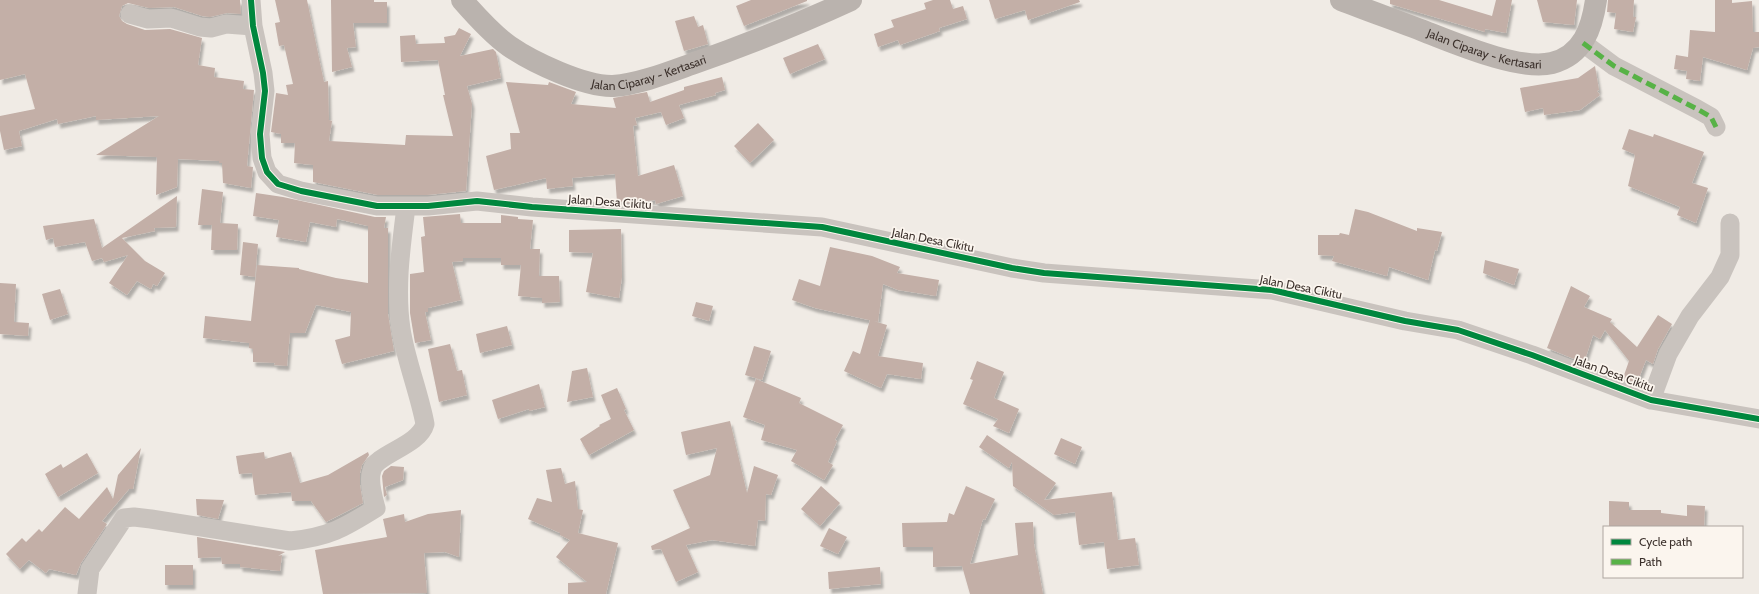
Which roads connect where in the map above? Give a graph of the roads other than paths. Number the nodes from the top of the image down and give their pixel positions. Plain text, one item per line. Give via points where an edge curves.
1 (251, 0) edge
2 (462, 0) edge
3 (851, 0) edge
4 (1340, 0) edge
5 (1596, 0) edge
6 (130, 14) dead end
7 (253, 26) junction
8 (1583, 43) junction
9 (1716, 127) dead end
10 (406, 207) junction
11 (1730, 223) dead end
12 (1651, 400) junction
13 (1759, 419) edge
14 (88, 594) edge

1 - 7 street, Jalan Desa Cikitu
2 - 3 main road, Jalan Ciparay - Kertasari via 509,46 574,78 612,86 671,72 808,20
4 - 8 main road, Jalan Ciparay - Kertasari via 1475,50 1535,65 1552,63 1564,58
5 - 8 main road, Jalan Ciparay - Kertasari via 1593,20
6 - 7 street via 148,19 171,18 205,27 226,24
7 - 10 street, Jalan Desa Cikitu via 265,91 260,134 262,158 267,172 278,184 301,191 349,202
8 - 9 street via 1614,66 1711,117
10 - 12 street, Jalan Desa Cikitu via 477,201 822,227 1044,273 1272,290 1405,321 1458,330
10 - 14 street via 398,266 399,314 425,424 423,431 377,462 372,470 376,508 333,533 290,541 151,519 124,518 90,569
11 - 12 street via 1730,255 1720,277 1690,316 1668,354
12 - 13 street, Jalan Desa Cikitu

